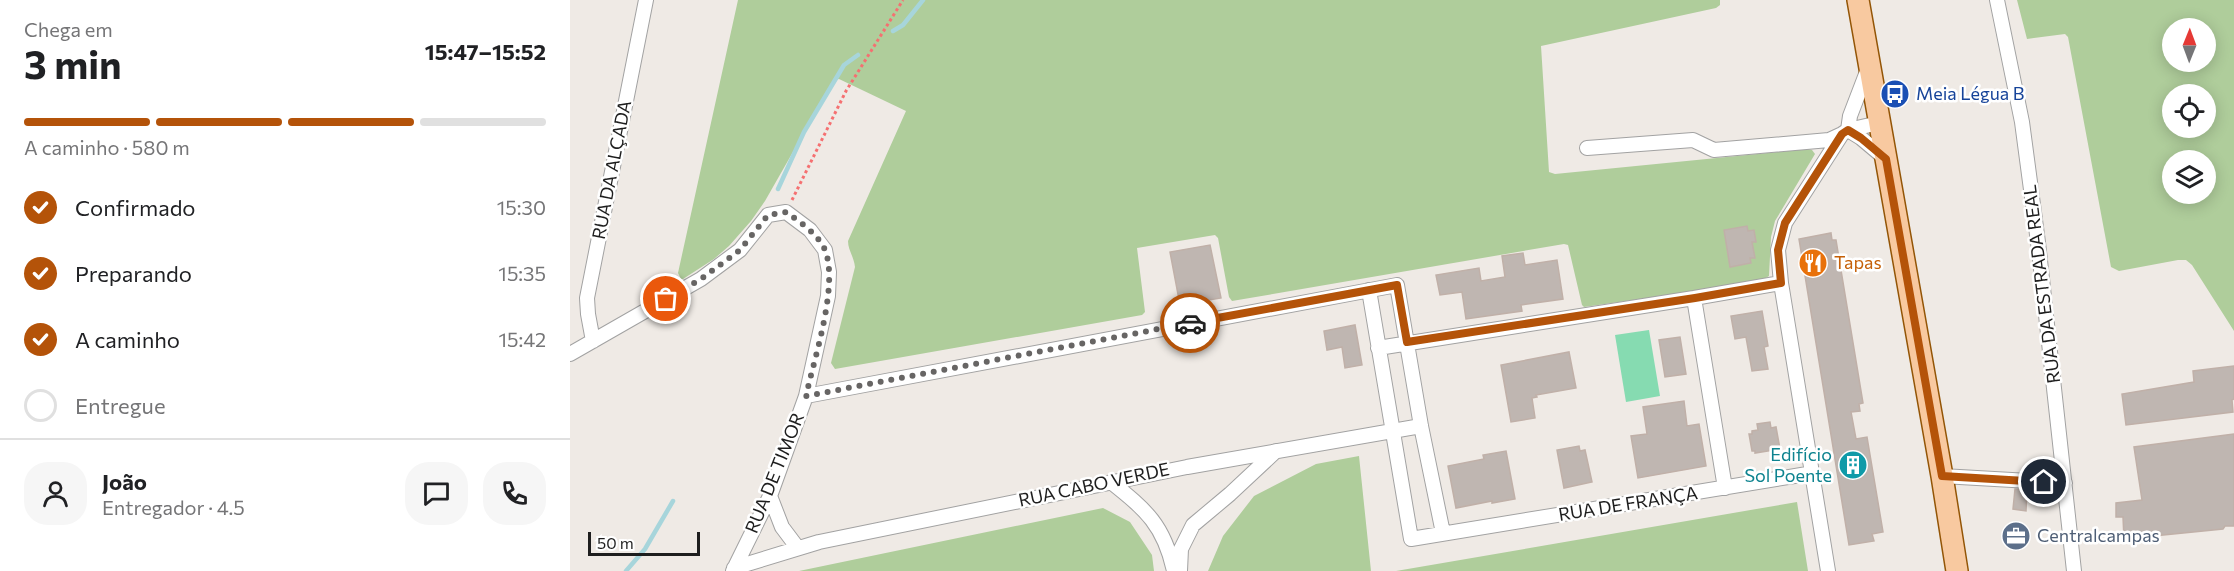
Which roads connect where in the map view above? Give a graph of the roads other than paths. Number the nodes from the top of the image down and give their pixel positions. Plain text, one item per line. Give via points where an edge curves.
1 (646, 0) edge
2 (1858, 0) edge
3 (1996, 0) edge
4 (1869, 66) junction
5 (1878, 116) junction
6 (1847, 126) junction
7 (1587, 148) dead end
8 (1886, 159) junction
9 (1781, 283) junction
10 (1369, 290) junction
11 (1695, 298) junction
12 (593, 341) junction
13 (1407, 342) junction
14 (1378, 348) junction
15 (570, 354) edge
16 (806, 396) junction
17 (1421, 426) junction
18 (1392, 429) junction
19 (1276, 450) junction
20 (1813, 473) junction
21 (1942, 476) junction
22 (1111, 482) junction
23 (2065, 483) junction
24 (1725, 488) junction
25 (770, 496) junction
26 (1443, 533) junction
27 (797, 547) junction
28 (733, 570) edge
29 (1174, 571) edge
30 (1180, 571) edge
31 (1828, 571) edge
32 (1957, 571) edge
33 (2074, 571) edge

1 - 12 street, RUA DA ALÇADA via 587,298
2 - 4 main road
3 - 23 street, RUA DA ESTRADA REAL via 2022,123
4 - 5 main road
4 - 6 street
5 - 6 street
5 - 8 main road
6 - 7 street via 1828,140 1714,150 1694,140
6 - 8 street
6 - 9 street via 1785,223 1778,250
8 - 21 main road
9 - 11 street
9 - 20 street
10 - 13 street via 1397,285
10 - 14 street
10 - 16 street
11 - 13 street
11 - 24 street
12 - 15 street
12 - 16 street, RUA DE TIMOR via 701,279 740,250 768,215 786,212 810,230 825,250 829,272 828,296
13 - 14 street
13 - 17 street
14 - 18 street
16 - 25 street, RUA DE TIMOR
17 - 18 street, RUA CABO VERDE
17 - 26 street
18 - 19 street, RUA CABO VERDE
18 - 26 street, RUA DE FRANÇA via 1411,539
19 - 22 street, RUA CABO VERDE
19 - 30 street via 1193,525 1181,549
20 - 24 street, RUA DE FRANÇA
20 - 31 street
21 - 23 street
21 - 32 main road
22 - 27 street, RUA CABO VERDE
22 - 29 street via 1156,523 1169,549
23 - 33 street, RUA DA ESTRADA REAL
24 - 26 street, RUA DE FRANÇA
25 - 27 street via 782,526
25 - 28 street, RUA DE TIMOR
27 - 28 street, RUA CABO VERDE

